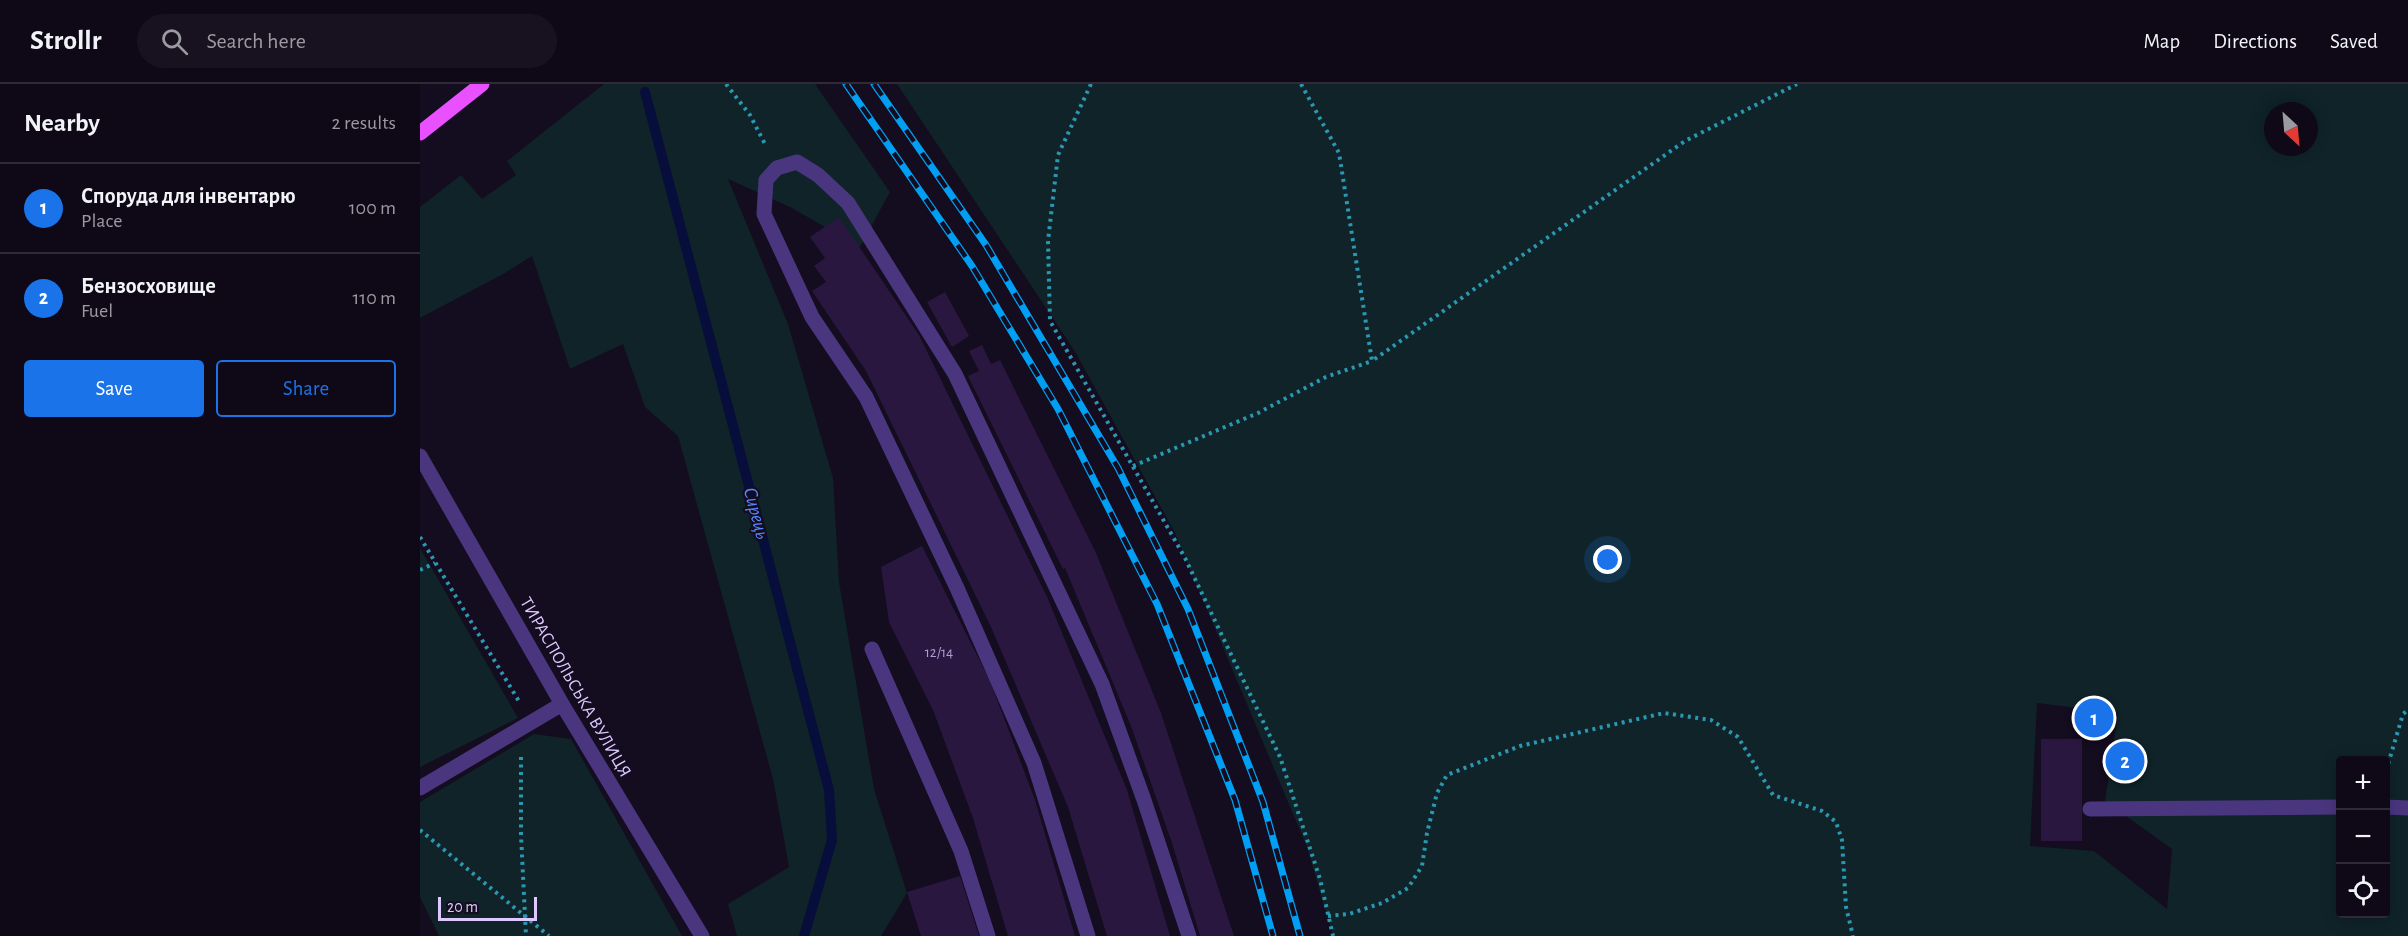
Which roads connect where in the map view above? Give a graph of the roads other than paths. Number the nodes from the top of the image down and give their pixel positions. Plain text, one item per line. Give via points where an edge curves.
1 (482, 84) edge
2 (420, 133) edge
3 (420, 456) edge
4 (872, 649) dead end
5 (562, 704) junction
6 (420, 788) edge
7 (2336, 807) edge
8 (2390, 807) edge
9 (2408, 808) edge
10 (2090, 809) dead end
11 (702, 936) edge
12 (988, 936) edge
13 (1088, 936) edge
14 (1189, 936) edge

1 - 2 main road
3 - 5 street, ТИРАСПОЛЬСЬКА ВУЛИЦЯ
4 - 12 street via 961,851
5 - 6 street
5 - 11 street, ТИРАСПОЛЬСЬКА ВУЛИЦЯ
7 - 10 street
8 - 9 street
13 - 14 street via 1034,763 957,588 866,397 812,317 764,214 766,180 777,168 797,162 848,203 955,374 1102,684

